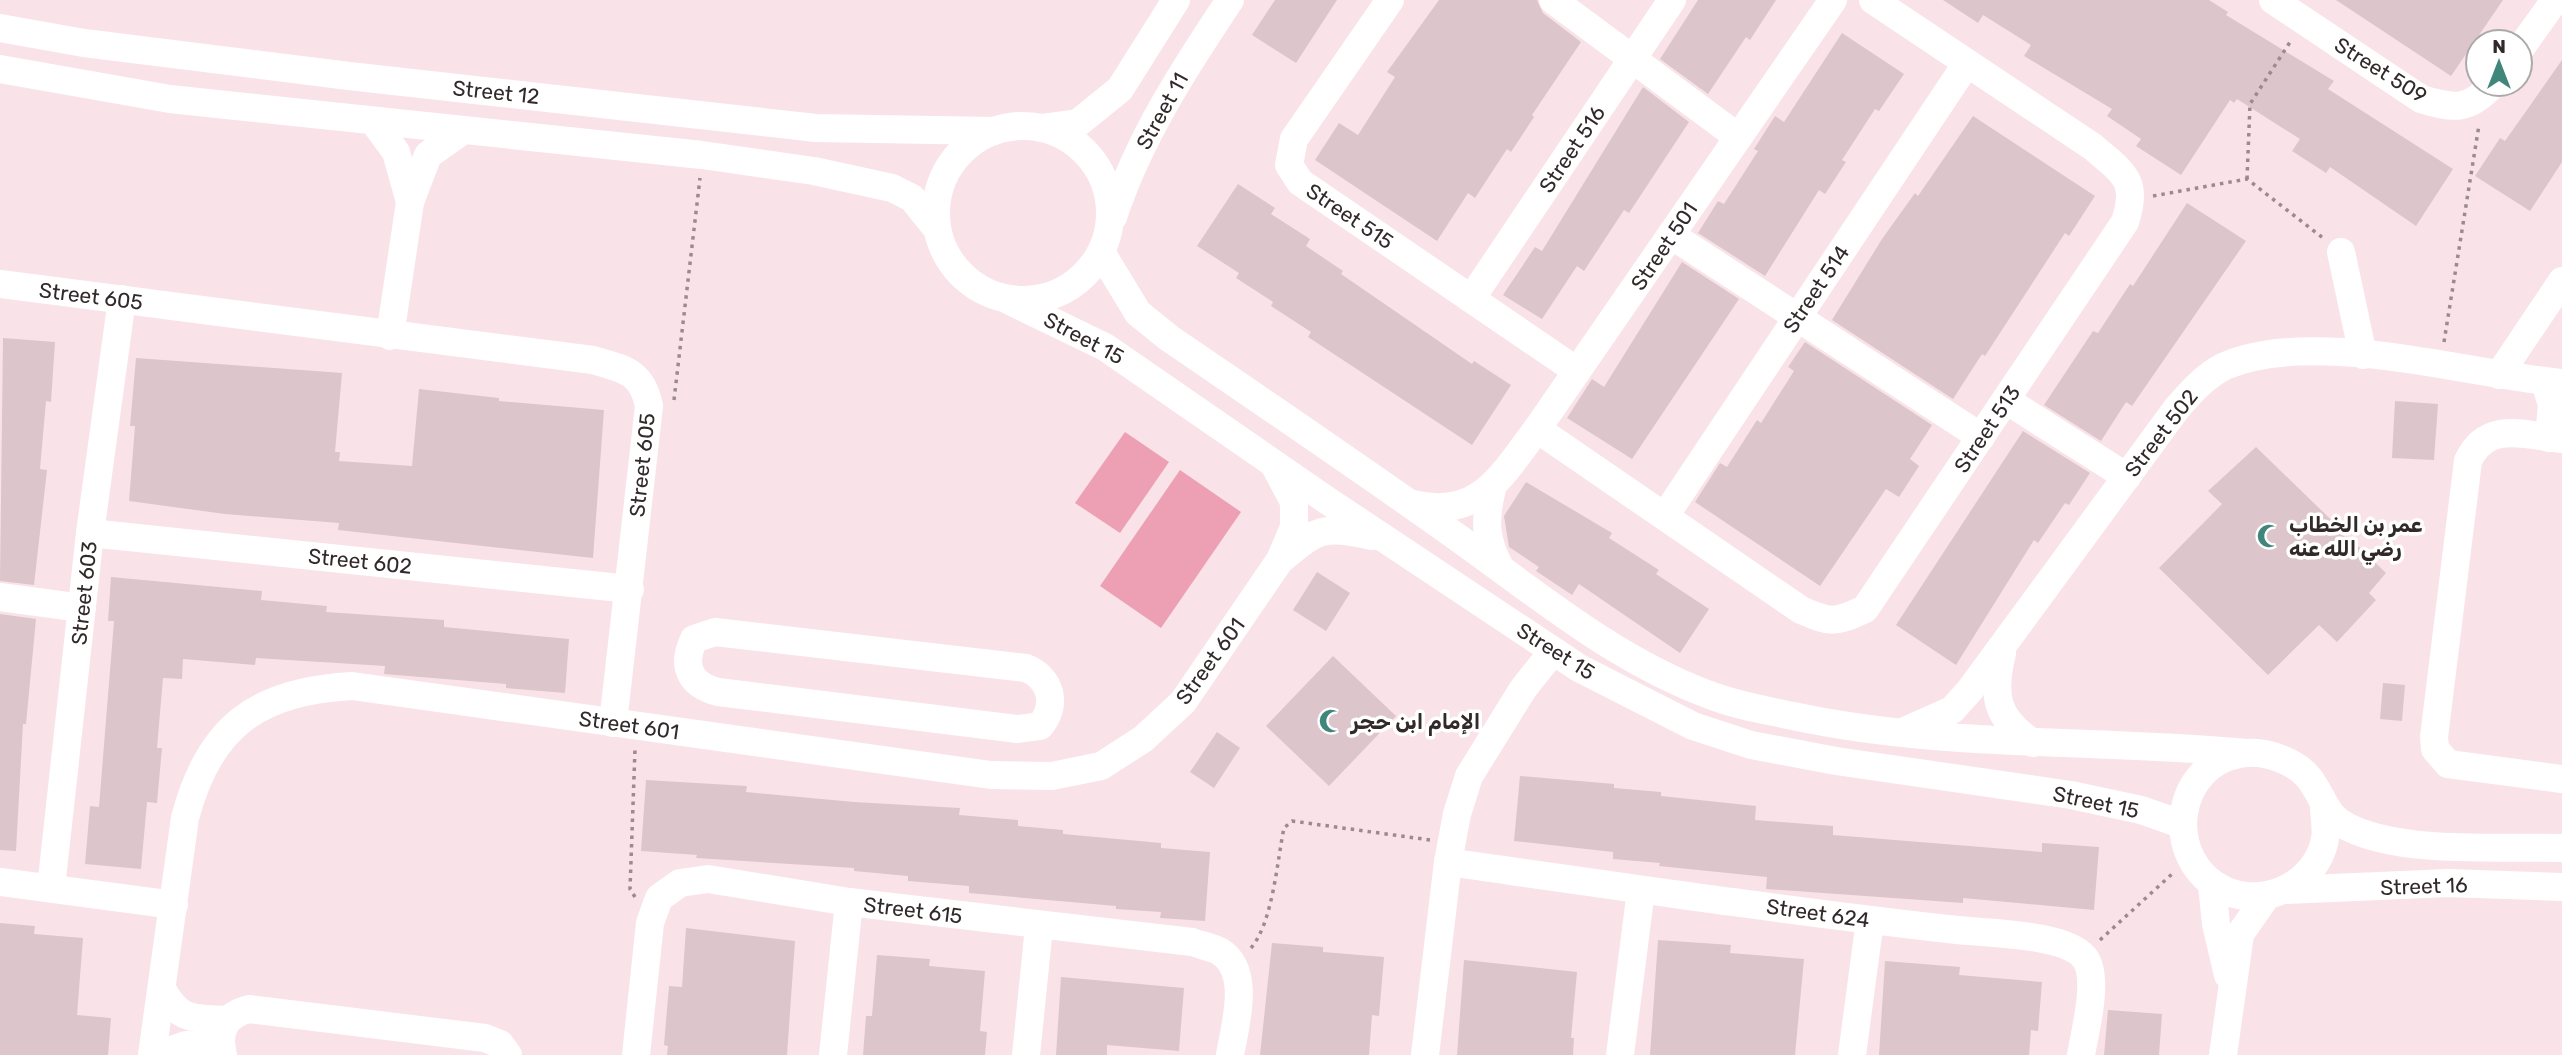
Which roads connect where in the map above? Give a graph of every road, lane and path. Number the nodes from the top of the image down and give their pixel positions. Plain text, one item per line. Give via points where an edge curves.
1 (1176, 0) edge
2 (1230, 0) edge
3 (1390, 0) edge
4 (1553, 0) edge
5 (1672, 0) edge
6 (1833, 0) edge
7 (1873, 0) edge
8 (2555, 0) edge
9 (2290, 8) edge
10 (0, 28) edge
11 (2534, 29) edge
12 (1632, 59) junction
13 (1967, 63) junction
14 (0, 69) edge
15 (2477, 98) edge
16 (2487, 98) edge
17 (374, 122) junction
18 (1039, 128) junction
19 (462, 131) junction
20 (994, 131) junction
21 (1738, 137) junction
22 (2246, 179) junction
23 (2133, 200) junction
24 (410, 202) junction
25 (937, 229) junction
26 (1671, 235) junction
27 (1105, 241) junction
28 (2341, 252) joint
29 (2562, 281) edge
30 (0, 284) edge
31 (122, 299) junction
32 (1006, 299) junction
33 (1471, 299) junction
34 (1797, 317) junction
35 (390, 335) junction
36 (2363, 355) junction
37 (2440, 367) junction
38 (1577, 372) junction
39 (2499, 375) junction
40 (2554, 382) edge
41 (2006, 400) junction
42 (1537, 429) junction
43 (1981, 437) junction
44 (2556, 439) edge
45 (1274, 464) junction
46 (2127, 477) junction
47 (1492, 489) junction
48 (1409, 503) junction
49 (1665, 516) junction
50 (90, 533) junction
51 (1383, 539) junction
52 (1280, 560) junction
53 (1501, 569) junction
54 (630, 589) junction
55 (0, 597) edge
56 (82, 608) junction
57 (2003, 646) junction
58 (1553, 651) junction
59 (865, 711) junction
60 (613, 723) junction
61 (1898, 734) junction
62 (2033, 743) junction
63 (2246, 753) junction
64 (838, 754) junction
65 (888, 761) junction
66 (2562, 779) edge
67 (2324, 807) junction
68 (2180, 824) junction
69 (2560, 845) edge
70 (1449, 852) junction
71 (2189, 859) junction
72 (0, 882) edge
73 (2212, 885) junction
74 (2562, 887) edge
75 (51, 888) junction
76 (1641, 890) junction
77 (2276, 893) junction
78 (849, 902) junction
79 (174, 905) junction
80 (1870, 920) junction
81 (1039, 927) junction
82 (2083, 956) junction
83 (1233, 968) junction
84 (162, 989) junction
85 (2232, 989) junction
86 (227, 1020) junction
87 (222, 1051) edge
88 (152, 1055) edge
89 (159, 1055) edge
90 (508, 1055) edge
91 (636, 1055) edge
92 (833, 1055) edge
93 (1026, 1055) edge
94 (1230, 1055) edge
95 (1425, 1055) edge
96 (1620, 1055) edge
97 (1852, 1055) edge
98 (2081, 1055) edge
99 (2223, 1055) edge

1 - 18 street, Street 11 via 1120,89 1078,123
2 - 27 street, Street 11 via 1127,174
3 - 33 street, Street 515 via 1294,139 1289,165 1300,182
4 - 12 street
5 - 12 street, Street 516
6 - 21 street, Street 501
7 - 13 street
8 - 11 street
9 - 15 street, Street 509 via 2421,99 2449,107
9 - 22 path via 2250,103
10 - 20 street, Street 12 via 335,75 816,128
12 - 21 street
12 - 33 street, Street 516
13 - 23 street via 2093,148 2123,173
13 - 34 street, Street 514
14 - 17 street, Street 12 via 170,99
16 - 37 path
17 - 19 street, Street 12
17 - 24 street via 396,152
18 - 20 street
18 - 27 street via 1065,137 1086,154 1102,176 1110,202
19 - 24 street via 428,155
19 - 25 street, Street 12 via 702,156 878,183 912,198
20 - 25 street via 972,142 954,159 936,205
21 - 26 street, Street 501
22 - 23 path
22 - 28 path
23 - 41 street, Street 513 via 2125,222
24 - 35 street
25 - 32 street via 945,254 961,274 981,290
26 - 34 street
26 - 38 street, Street 501
27 - 32 street via 1084,275 1061,292 1034,300
27 - 48 street, Street 15 via 1138,313
28 - 36 street
29 - 39 street
30 - 31 street, Street 605
31 - 35 street, Street 605
31 - 50 street, Street 603
32 - 45 street, Street 15 via 1105,347
33 - 38 street, Street 515
34 - 43 street
34 - 49 street, Street 514
35 - 54 street, Street 605 via 593,360 628,370 645,386 649,406
36 - 37 street, Street 502
36 - 46 street, Street 502 via 2291,351 2224,367 2199,383
37 - 39 street, Street 502
38 - 42 street, Street 501
39 - 40 street, Street 502
40 - 44 street
41 - 43 street, Street 513
41 - 46 street
42 - 47 street, Street 501
42 - 49 street, Street 513
43 - 49 street, Street 513 via 1865,609 1846,617 1827,621 1801,610
44 - 66 street via 2493,434 2474,447 2468,461 2434,737 2435,749 2448,764
45 - 51 street, Street 15
45 - 52 street, Street 601 via 1294,502 1294,527
46 - 57 street, Street 502
47 - 48 street, Street 501 via 1453,508
47 - 53 street, Street 501 via 1485,531
48 - 53 street, Street 15
50 - 54 street, Street 602
50 - 56 street, Street 603
51 - 52 street, Street 601 via 1335,528 1308,536
51 - 58 street, Street 15
52 - 65 street, Street 601 via 1183,702 1143,738 1101,766 1052,776 991,775
53 - 61 street, Street 15 via 1596,639 1709,695 1834,725
54 - 60 street, Street 605
55 - 56 street
56 - 75 street, Street 603
57 - 61 street, Street 502 via 1952,710
57 - 62 street, Street 502 via 1996,695 2002,714 2016,732
58 - 68 street, Street 15 via 1681,720 1751,745 2071,795 2141,810
58 - 70 street via 1523,689 1469,776
59 - 59 street via 1030,729 1047,718 1050,692 1045,680 1026,668 715,632 694,639 690,648 687,669 704,689
59 - 64 street
59 - 65 street via 875,742
60 - 64 street, Street 601
60 - 79 street, Street 601 via 352,686 312,688 276,699 241,720 212,752 195,781 185,818
61 - 62 street, Street 15
62 - 63 street, Street 15 via 2157,745
63 - 67 street via 2280,757 2308,777
63 - 68 street via 2213,765 2189,790
64 - 65 street, Street 601
67 - 69 street, Street 16 via 2334,821 2381,841
67 - 77 street via 2325,840 2311,870
68 - 71 street
70 - 76 street, Street 624
70 - 83 path via 1292,821 1284,828 1260,938
70 - 95 street
71 - 73 street
71 - 82 path
72 - 75 street
73 - 77 street via 2238,896
73 - 85 street
74 - 77 street, Street 16 via 2448,883
75 - 79 street
76 - 80 street, Street 624
76 - 96 street
77 - 85 street via 2239,934
78 - 81 street, Street 615
78 - 91 street, Street 615 via 708,879 680,883 659,898 650,923
78 - 92 street
79 - 84 street, Street 601
80 - 82 street, Street 624 via 2038,939 2072,947
80 - 97 street
81 - 83 street, Street 615 via 1192,942 1220,951
81 - 93 street
82 - 98 street via 2090,965 2092,983
83 - 94 street via 1240,990
84 - 86 street via 182,1015
84 - 88 street, Street 601
85 - 99 street
86 - 87 street
86 - 90 street via 239,1012 258,1009 485,1038 500,1044
87 - 89 street via 186,1045

